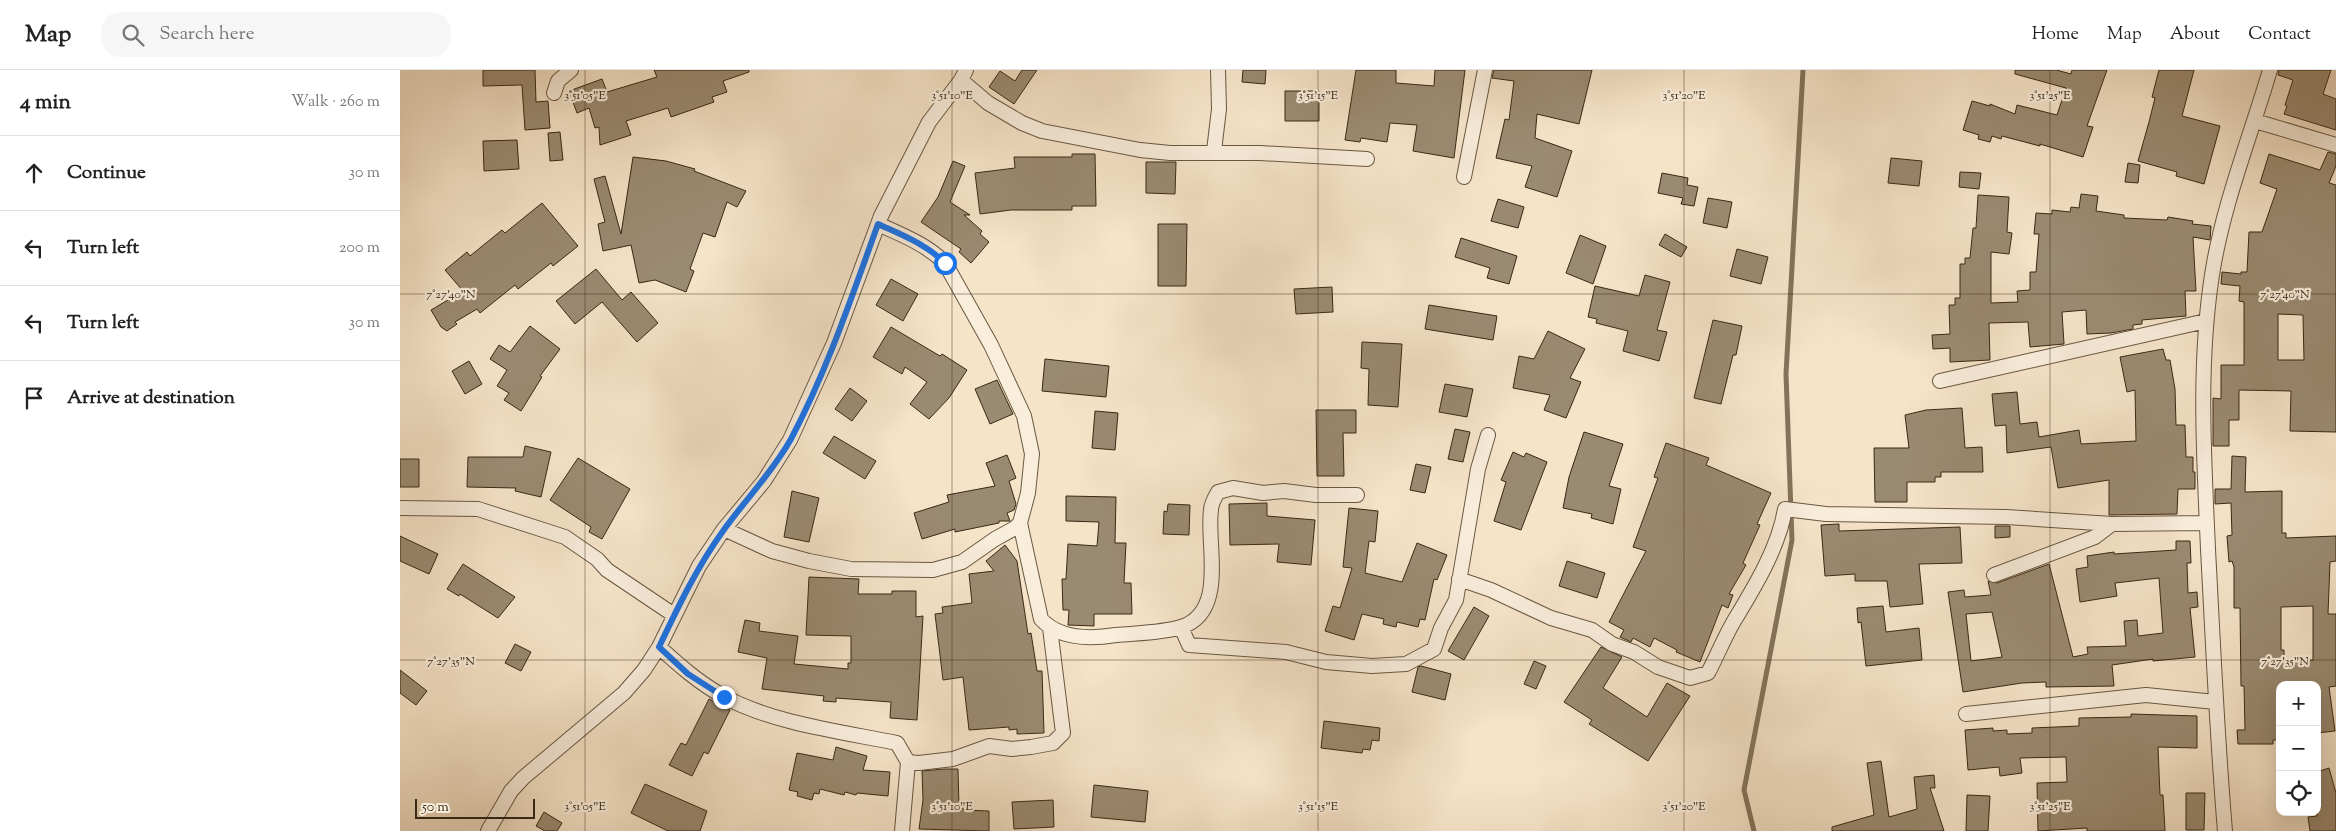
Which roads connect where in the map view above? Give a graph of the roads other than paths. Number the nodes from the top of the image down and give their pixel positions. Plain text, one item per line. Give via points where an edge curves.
1 (571, 70) edge
2 (1218, 70) edge
3 (1485, 70) edge
4 (2270, 70) edge
5 (964, 75) edge
6 (554, 93) dead end
7 (2255, 121) junction
8 (2336, 145) edge
9 (1214, 152) junction
10 (1367, 159) dead end
11 (1464, 177) dead end
12 (878, 224) junction
13 (2206, 321) junction
14 (1940, 381) dead end
15 (1488, 435) dead end
16 (1357, 495) dead end
17 (400, 508) edge
18 (1020, 523) junction
19 (2207, 523) junction
20 (2112, 524) junction
21 (724, 529) junction
22 (1994, 575) dead end
23 (1459, 579) junction
24 (674, 615) junction
25 (1182, 627) junction
26 (1050, 628) junction
27 (659, 647) junction
28 (2215, 702) junction
29 (1966, 714) dead end
30 (908, 762) junction
31 (488, 831) edge
32 (902, 831) edge
33 (2225, 831) edge

1 - 6 street via 558,81
2 - 9 street via 1219,109
3 - 11 street
4 - 7 street
5 - 9 street via 996,108 1042,131 1140,150
5 - 12 street via 929,122
7 - 8 street
7 - 13 street via 2234,179 2212,273
9 - 10 street
12 - 18 street via 919,243 945,263 991,345 1024,416 1031,443 1028,493
12 - 21 street via 834,343 790,440 764,481
13 - 14 street
13 - 19 street via 2202,421
15 - 23 street via 1478,469
16 - 25 street via 1263,493 1233,488 1218,492 1210,508 1213,576 1207,602 1196,617
17 - 24 street via 478,509 565,537
18 - 21 street via 962,562 933,570 851,568 809,561 772,551
18 - 26 street via 1042,619
19 - 20 street
19 - 28 street
20 - 22 street via 2095,536
20 - 23 street via 2006,517 1826,514 1785,509 1783,522 1751,595 1708,673 1690,678 1658,667 1592,630 1551,618 1492,590
21 - 24 street via 699,566
23 - 25 street via 1456,600 1434,649 1406,664 1372,666 1326,662 1286,652 1189,645
24 - 27 street
25 - 26 street via 1110,636 1066,635
26 - 30 street via 1063,733 1053,743 1012,749 989,746 953,760
27 - 30 street via 688,674 724,697 824,730 897,743
27 - 31 street via 624,693 523,778 511,791
28 - 29 street via 2146,695
28 - 33 street
30 - 32 street

